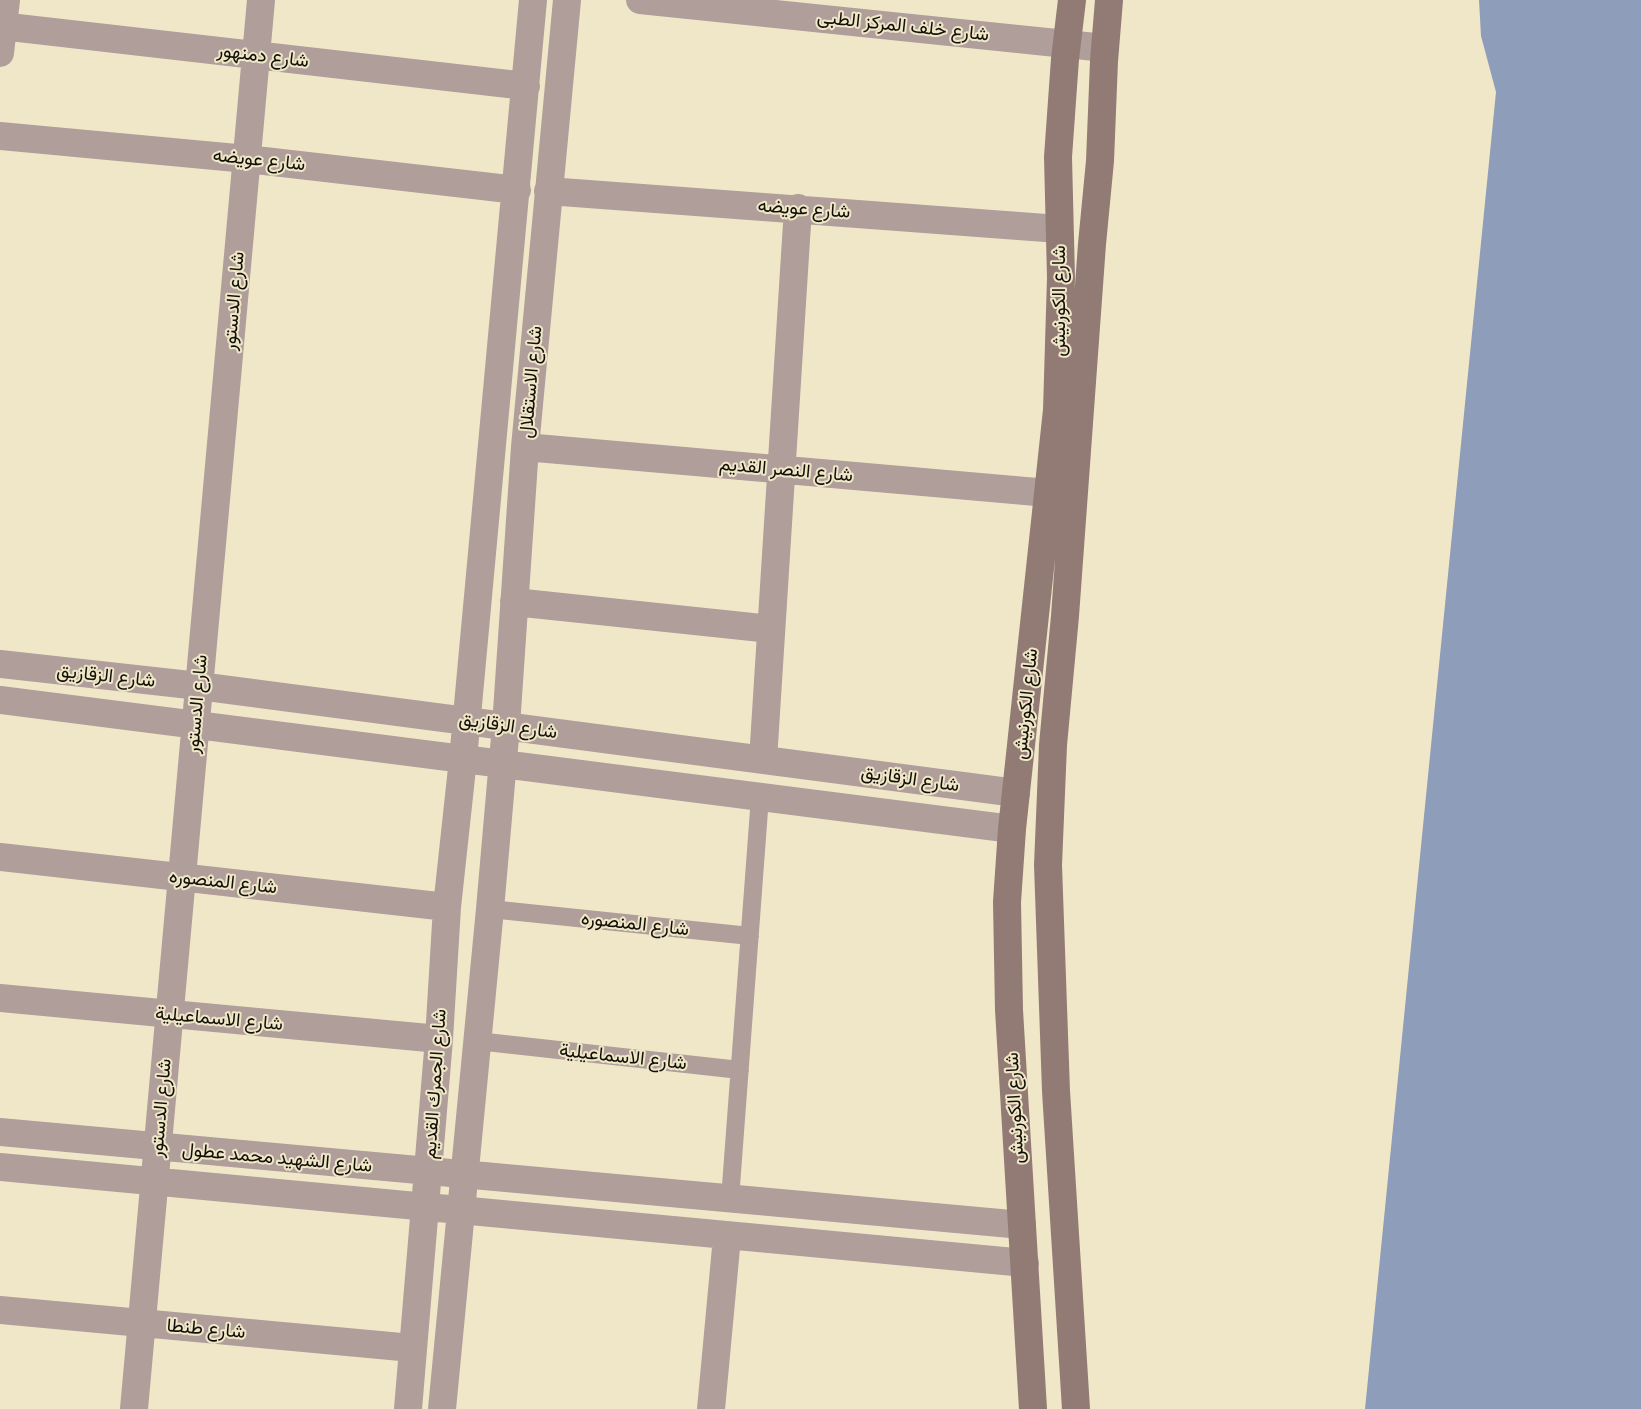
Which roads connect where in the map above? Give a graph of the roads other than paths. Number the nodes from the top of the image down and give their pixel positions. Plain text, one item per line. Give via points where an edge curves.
1 (261, 0) edge
2 (533, 0) edge
3 (567, 0) edge
4 (640, 0) edge
5 (1072, 0) edge
6 (1109, 0) edge
7 (3, 17) edge
8 (1067, 43) junction
9 (1105, 48) junction
10 (0, 53) edge
11 (256, 55) junction
12 (526, 86) junction
13 (0, 136) edge
14 (247, 158) junction
15 (517, 190) junction
16 (548, 190) junction
17 (798, 208) junction
18 (1059, 229) junction
19 (525, 447) junction
20 (781, 470) junction
21 (1048, 494) junction
22 (514, 602) junction
23 (771, 629) junction
24 (0, 664) edge
25 (199, 686) junction
26 (0, 700) edge
27 (466, 720) junction
28 (196, 725) junction
29 (506, 726) junction
30 (463, 759) junction
31 (763, 760) junction
32 (503, 764) junction
33 (1016, 793) junction
34 (760, 797) junction
35 (1050, 798) junction
36 (1012, 829) junction
37 (1049, 834) junction
38 (0, 857) edge
39 (181, 878) junction
40 (447, 907) junction
41 (490, 909) junction
42 (750, 936) junction
43 (0, 998) edge
44 (170, 1014) junction
45 (439, 1039) junction
46 (477, 1041) junction
47 (740, 1070) junction
48 (0, 1132) edge
49 (158, 1146) junction
50 (0, 1168) edge
51 (428, 1172) junction
52 (464, 1176) junction
53 (154, 1182) junction
54 (730, 1200) junction
55 (425, 1207) junction
56 (461, 1211) junction
57 (1022, 1225) junction
58 (1065, 1227) junction
59 (727, 1237) junction
60 (1025, 1263) junction
61 (1067, 1265) junction
62 (0, 1310) edge
63 (142, 1324) junction
64 (412, 1348) junction
65 (134, 1409) edge
66 (408, 1409) edge
67 (442, 1409) edge
68 (711, 1409) edge
69 (1033, 1409) edge
70 (1076, 1409) edge

1 - 11 street, شارع الدستور
2 - 12 street, شارع الاستقلال
3 - 16 street, شارع الاستقلال
4 - 8 street, شارع خلف المركز الطبى
5 - 8 main road, شارع الكورنيش
6 - 9 main road, شارع الكورنيش
7 - 10 street
7 - 11 street, شارع دمنهور
8 - 9 street, شارع خلف المركز الطبى
8 - 18 main road, شارع الكورنيش via 1058,156
9 - 35 main road, شارع الكورنيش via 1100,161
11 - 12 street, شارع دمنهور
11 - 14 street, شارع الدستور
12 - 15 street, شارع الاستقلال
13 - 14 street, شارع عويضه
14 - 15 street, شارع عويضه
14 - 25 street, شارع الدستور
15 - 27 street, شارع الاستقلال
16 - 17 street, شارع عويضه
16 - 19 street, شارع الاستقلال
17 - 18 street, شارع عويضه
17 - 20 street
18 - 21 main road, شارع الكورنيش via 1060,344
19 - 20 street, شارع النصر القديم
19 - 22 street, شارع الاستقلال
20 - 21 street, شارع النصر القديم
20 - 23 street
21 - 33 main road, شارع الكورنيش
22 - 23 street
22 - 29 street, شارع الاستقلال
23 - 31 street
24 - 25 street, شارع الزقازيق
25 - 27 street, شارع الزقازيق
25 - 28 street, شارع الدستور
26 - 28 street, شارع الزقازيق
27 - 29 street, شارع الزقازيق
27 - 30 street, شارع الاستقلال
28 - 30 street, شارع الزقازيق
28 - 39 street, شارع الدستور
29 - 31 street, شارع الزقازيق
29 - 32 street, شارع الاستقلال
30 - 32 street, شارع الزقازيق
30 - 40 street, شارع الجمرك القديم
31 - 33 street, شارع الزقازيق
32 - 34 street, شارع الزقازيق
32 - 41 street, شارع الجمرك القديم
33 - 35 main road
33 - 36 main road, شارع الكورنيش
34 - 36 street, شارع الزقازيق
34 - 42 lane
35 - 37 main road, شارع الكورنيش
36 - 37 main road
36 - 57 main road, شارع الكورنيش via 1007,956
37 - 58 main road, شارع الكورنيش via 1054,1042
38 - 39 street, شارع المنصوره
39 - 40 street, شارع المنصوره
39 - 44 street, شارع الدستور
40 - 45 street, شارع الجمرك القديم
41 - 42 lane, شارع المنصوره
41 - 46 street, شارع الجمرك القديم
42 - 47 lane
43 - 44 street, شارع الاسماعيلية
44 - 45 street, شارع الاسماعيلية
44 - 49 street, شارع الدستور
45 - 51 street, شارع الجمرك القديم
46 - 47 lane, شارع الاسماعيلية
46 - 52 street, شارع الجمرك القديم
47 - 54 lane
48 - 49 street, شارع الشهيد محمد عطول
49 - 51 street, شارع الشهيد محمد عطول
49 - 53 street, شارع الدستور
50 - 53 street, شارع الشهيد محمد عطول
51 - 52 street, شارع الشهيد محمد عطول
51 - 55 street, شارع الجمرك القديم
52 - 54 street, شارع الشهيد محمد عطول
52 - 56 street, شارع الجمرك القديم
53 - 55 street, شارع الشهيد محمد عطول
53 - 63 street, شارع الدستور
54 - 57 street, شارع الشهيد محمد عطول
55 - 56 street, شارع الشهيد محمد عطول
55 - 64 street, شارع الجمرك القديم
56 - 59 street, شارع الشهيد محمد عطول
56 - 67 street, شارع الجمرك القديم
57 - 58 main road
57 - 60 main road, شارع الكورنيش
58 - 61 main road, شارع الكورنيش
59 - 60 street, شارع الشهيد محمد عطول
59 - 68 street
60 - 61 main road
60 - 69 main road, شارع الكورنيش
61 - 70 main road, شارع الكورنيش
62 - 63 street, شارع طنطا
63 - 64 street, شارع طنطا
63 - 65 street, شارع الدستور
64 - 66 street, شارع الجمرك القديم

